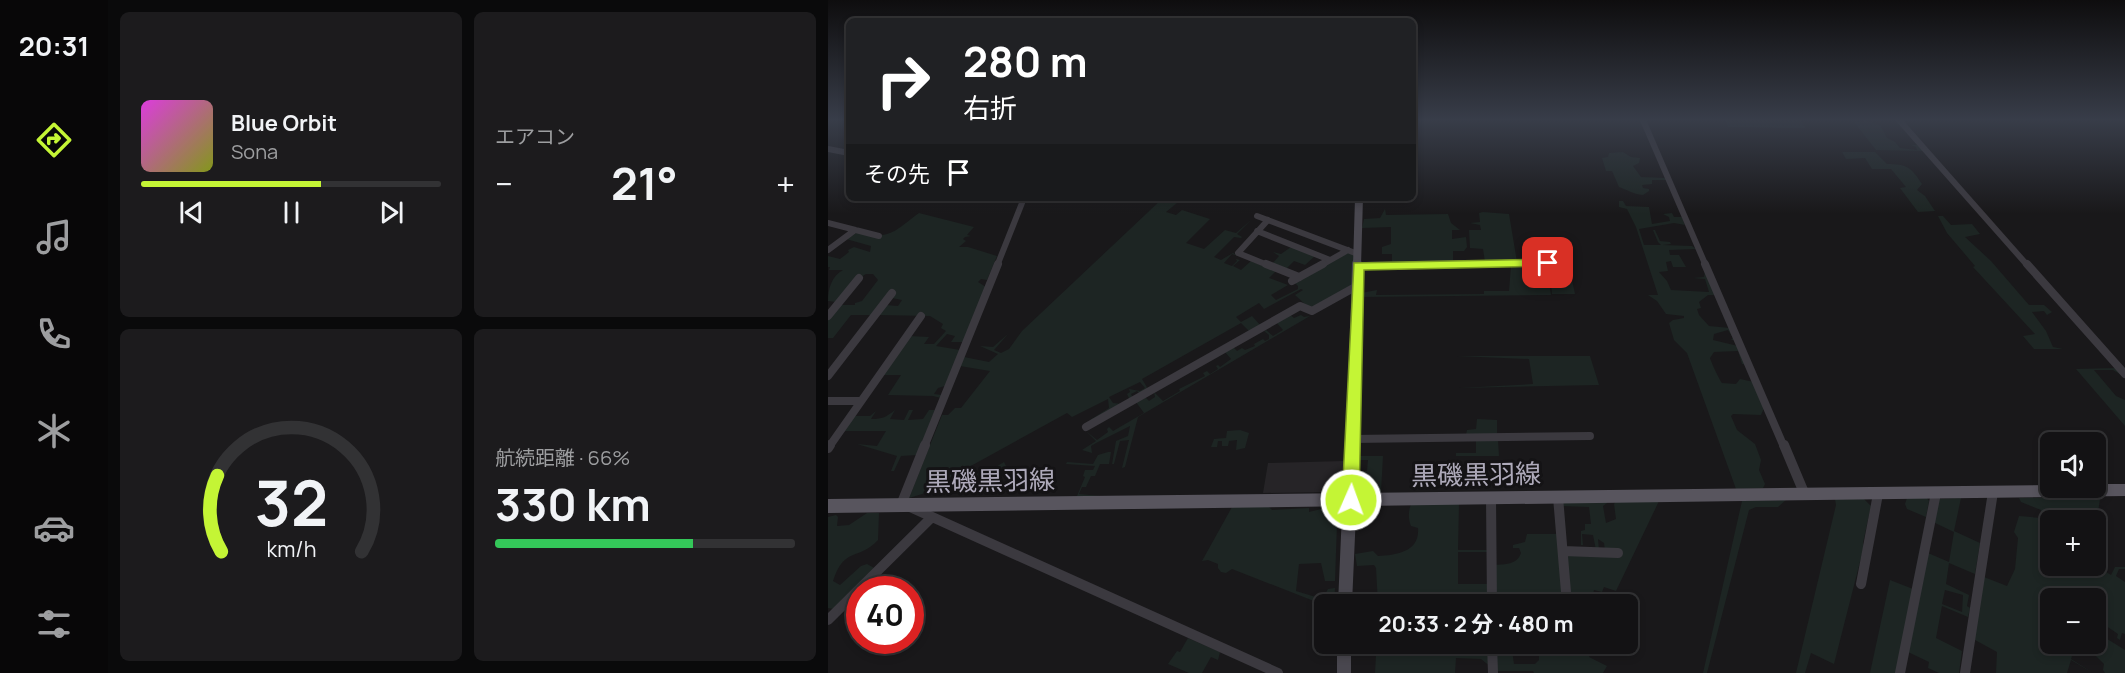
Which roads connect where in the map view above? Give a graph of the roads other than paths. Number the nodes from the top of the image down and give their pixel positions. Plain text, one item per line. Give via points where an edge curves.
1 (1657, 151) edge
2 (1927, 151) edge
3 (1023, 201) edge
4 (1359, 201) edge
5 (1257, 216) dead end
6 (1268, 220) junction
7 (828, 223) edge
8 (855, 230) junction
9 (1257, 231) junction
10 (879, 236) dead end
11 (828, 250) edge
12 (1355, 257) junction
13 (1330, 260) junction
14 (1568, 262) dead end
15 (859, 278) dead end
16 (1357, 286) junction
17 (892, 293) dead end
18 (828, 316) edge
19 (921, 316) dead end
20 (2125, 374) edge
21 (828, 376) edge
22 (828, 401) edge
23 (861, 401) junction
24 (1086, 428) dead end
25 (1590, 436) dead end
26 (1352, 439) junction
27 (828, 448) edge
28 (2125, 490) edge
29 (1993, 492) junction
30 (1936, 493) junction
31 (1878, 494) junction
32 (1805, 495) junction
33 (1558, 497) junction
34 (1491, 498) junction
35 (1351, 500) junction
36 (904, 505) junction
37 (828, 506) edge
38 (931, 518) junction
39 (1563, 551) junction
40 (1618, 553) dead end
41 (1861, 584) dead end
42 (1346, 594) edge
43 (1492, 594) edge
44 (1566, 594) edge
45 (828, 620) edge
46 (1344, 654) edge
47 (1492, 654) edge
48 (1278, 673) edge
49 (1344, 673) edge
50 (1493, 673) edge
51 (1900, 673) edge
52 (1965, 673) edge

1 - 32 street
2 - 20 street
3 - 36 street
4 - 12 street
5 - 6 street
6 - 9 street
6 - 12 street
7 - 8 street
8 - 10 street
8 - 11 street
9 - 13 street
9 - 13 street via 1238,253 1295,279
12 - 13 street
12 - 14 street
12 - 16 street
15 - 18 street
16 - 24 street via 1312,311 1300,306
16 - 26 street
17 - 21 street
19 - 23 street
22 - 23 street
23 - 27 street
25 - 26 street
26 - 35 street
28 - 29 main road, 黒磯黒羽線
29 - 30 main road, 黒磯黒羽線
29 - 52 street
30 - 31 main road, 黒磯黒羽線
30 - 51 street
31 - 32 main road, 黒磯黒羽線
31 - 41 street
32 - 33 main road, 黒磯黒羽線
33 - 34 main road, 黒磯黒羽線
33 - 39 street
34 - 35 main road, 黒磯黒羽線
34 - 43 street
35 - 36 main road, 黒磯黒羽線
35 - 42 street
36 - 37 main road, 黒磯黒羽線
36 - 38 street
38 - 45 street
38 - 48 street
39 - 40 street
39 - 44 street
46 - 49 street
47 - 50 street

